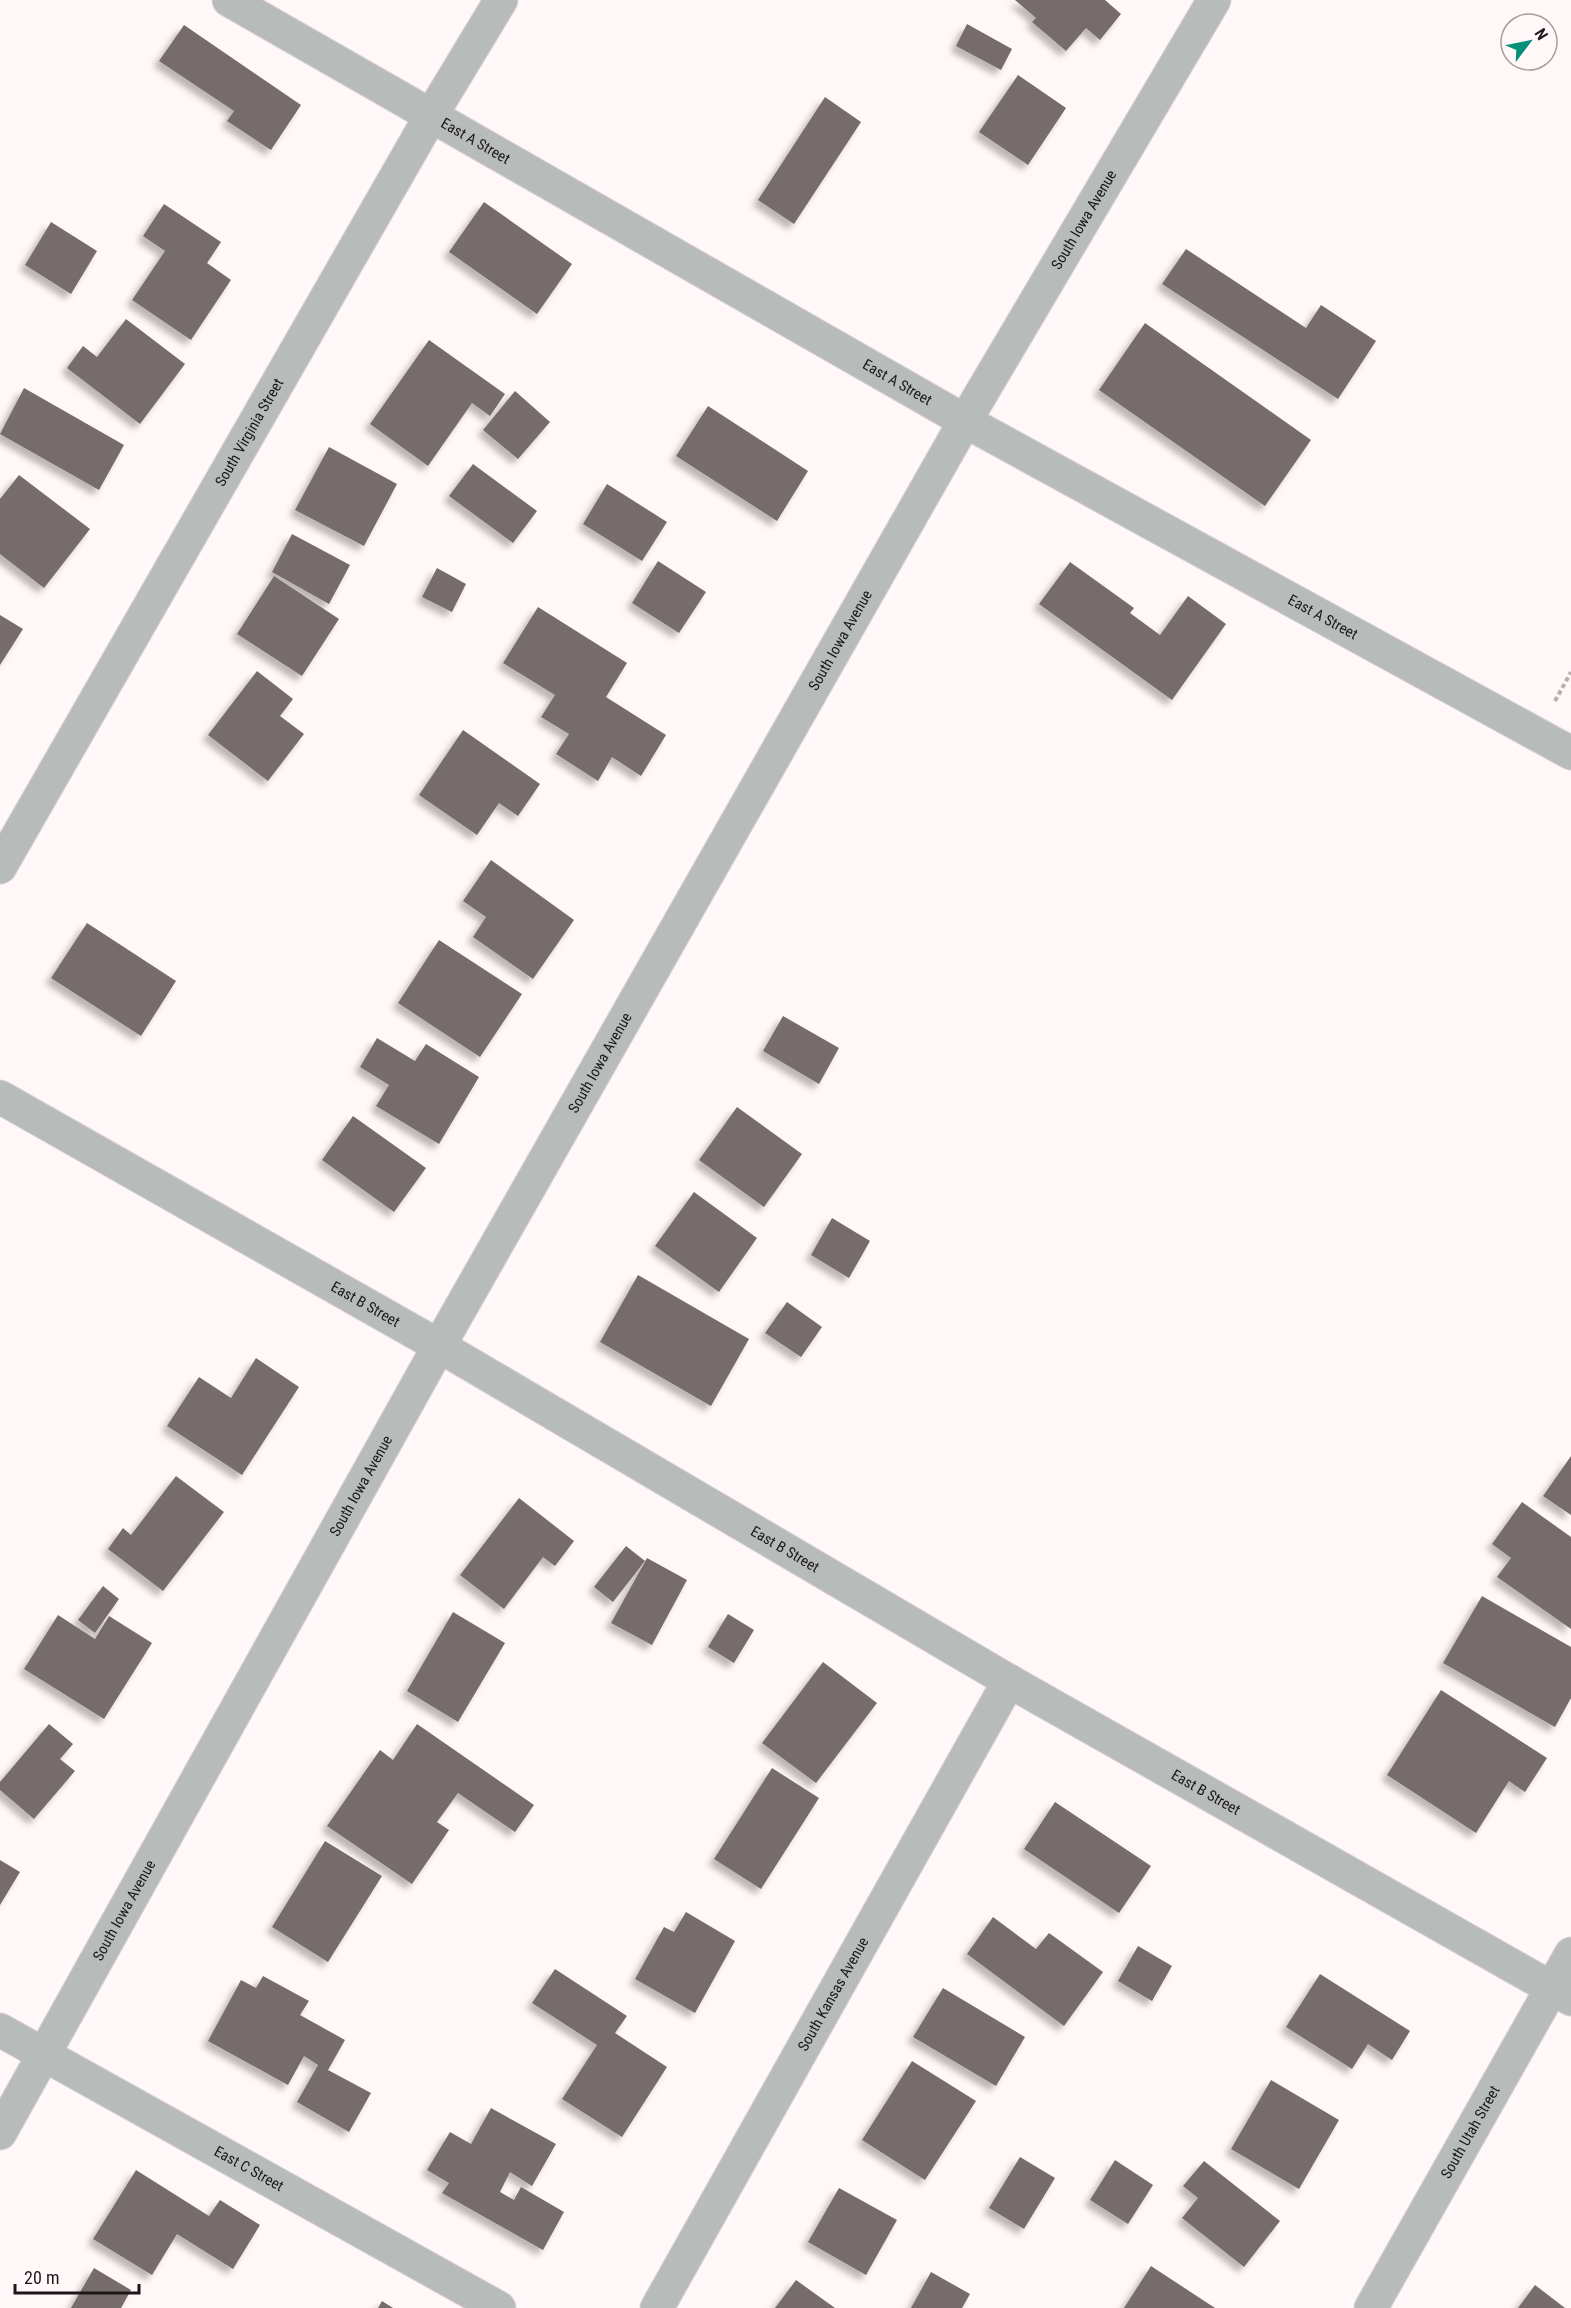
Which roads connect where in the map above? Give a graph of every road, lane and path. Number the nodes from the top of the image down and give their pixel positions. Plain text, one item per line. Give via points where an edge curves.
1 (229, 0) edge
2 (501, 0) edge
3 (1214, 0) edge
4 (432, 114) junction
5 (965, 421) junction
6 (1571, 753) edge
7 (0, 867) edge
8 (0, 1097) edge
9 (439, 1346) junction
10 (1009, 1681) junction
11 (1571, 1954) edge
12 (1561, 1994) edge
13 (0, 2030) edge
14 (44, 2056) junction
15 (0, 2133) edge
16 (500, 2308) edge
17 (657, 2308) edge
18 (1371, 2308) edge

1 - 4 street, East A Street
2 - 4 street, South Virginia Street
3 - 5 street, South Iowa Avenue
4 - 5 street, East A Street
4 - 7 street, South Virginia Street
5 - 6 street, East A Street
5 - 9 street, South Iowa Avenue
8 - 9 street, East B Street
9 - 10 street, East B Street
9 - 14 street, South Iowa Avenue
10 - 12 street, East B Street
10 - 17 street, South Kansas Avenue
11 - 12 street, South Utah Street
12 - 18 street, South Utah Street
13 - 14 street, East C Street
14 - 15 street, South Iowa Avenue
14 - 16 street, East C Street

